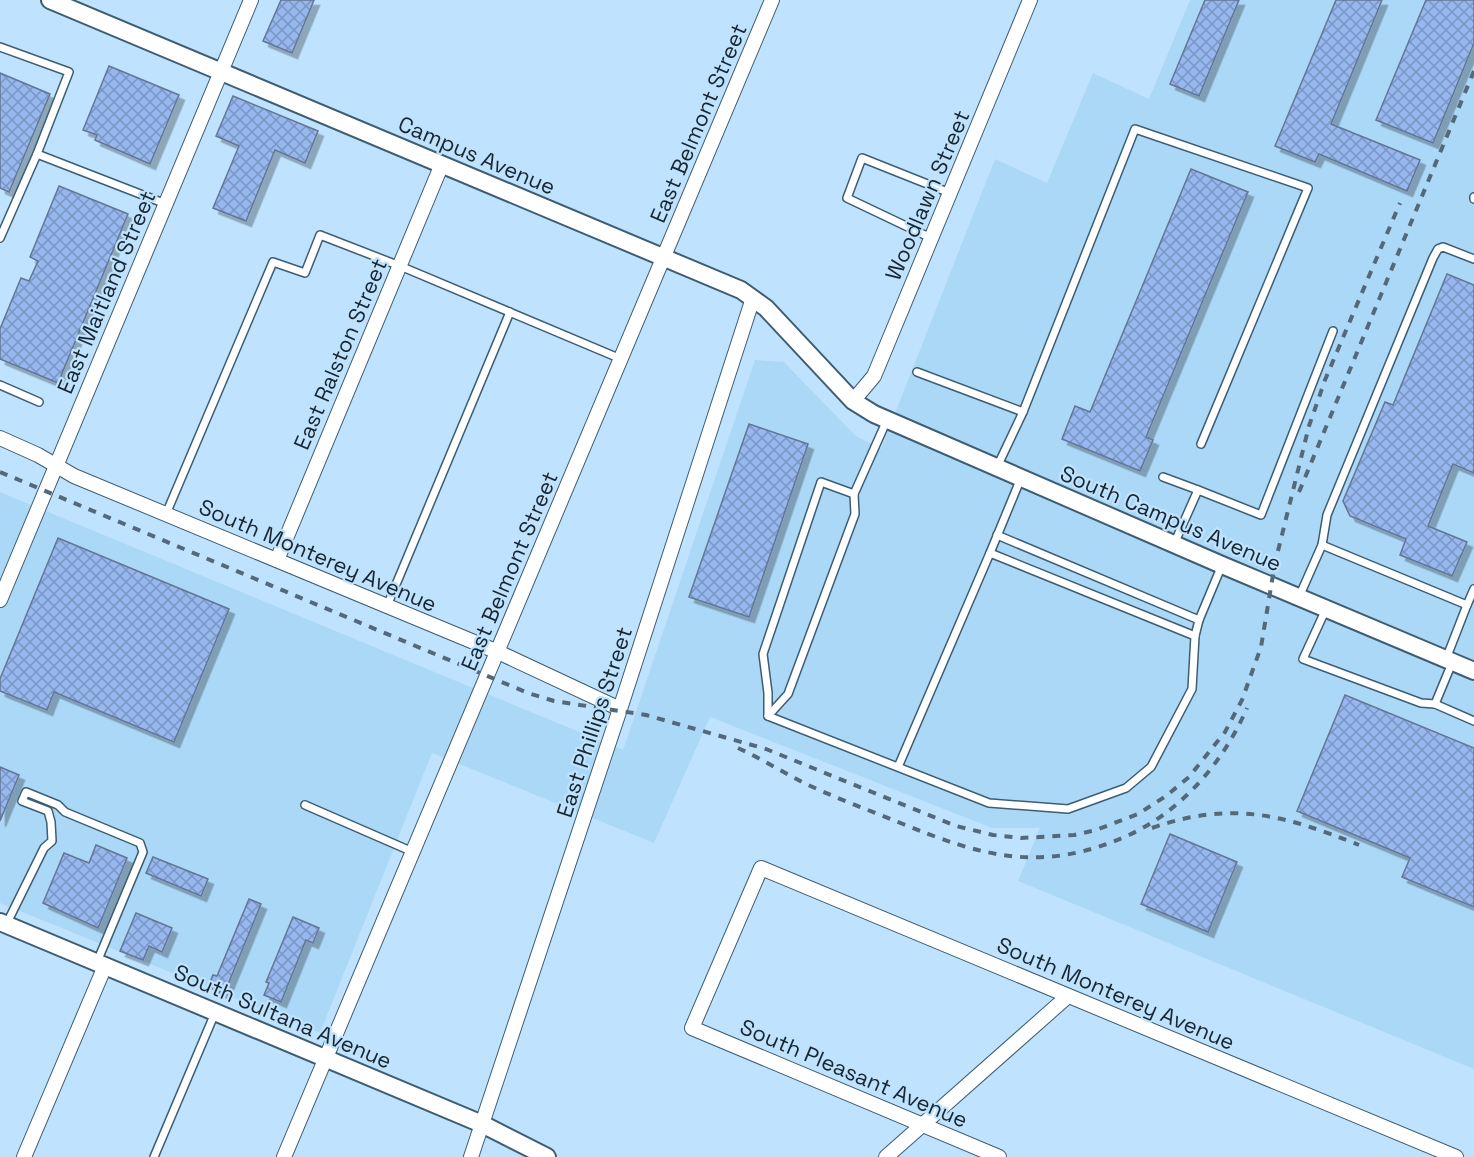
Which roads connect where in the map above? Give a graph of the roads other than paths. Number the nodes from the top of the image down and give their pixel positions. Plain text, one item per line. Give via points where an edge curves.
1 (51, 0) edge
2 (251, 0) edge
3 (772, 0) edge
4 (1030, 0) edge
5 (0, 47) edge
6 (221, 71) junction
7 (37, 154) junction
8 (442, 164) junction
9 (950, 193) junction
10 (165, 204) junction
11 (3, 224) edge
12 (0, 238) edge
13 (931, 238) junction
14 (664, 257) junction
15 (1474, 259) edge
16 (400, 266) junction
17 (753, 298) junction
18 (510, 312) junction
19 (1333, 331) dead end
20 (621, 359) junction
21 (917, 372) dead end
22 (0, 385) edge
23 (853, 400) junction
24 (39, 402) dead end
25 (1023, 412) junction
26 (888, 420) junction
27 (0, 438) edge
28 (1201, 444) dead end
29 (57, 466) junction
30 (997, 467) junction
31 (1163, 477) dead end
32 (1021, 478) junction
33 (1198, 490) junction
34 (854, 494) junction
35 (166, 514) junction
36 (997, 536) junction
37 (1174, 544) junction
38 (1322, 545) junction
39 (990, 553) junction
40 (277, 560) junction
41 (1222, 565) junction
42 (1474, 589) edge
43 (1299, 597) junction
44 (0, 600) edge
45 (1467, 605) junction
46 (387, 606) junction
47 (1326, 609) junction
48 (1199, 620) junction
49 (1195, 636) junction
50 (498, 652) junction
51 (1449, 661) junction
52 (1474, 671) edge
53 (1435, 704) junction
54 (620, 710) junction
55 (768, 716) junction
56 (1474, 721) edge
57 (898, 767) junction
58 (305, 805) dead end
59 (413, 852) junction
60 (3, 923) edge
61 (101, 964) junction
62 (1068, 996) junction
63 (215, 1012) junction
64 (692, 1028) joint
65 (325, 1059) junction
66 (482, 1124) junction
67 (923, 1125) junction
68 (24, 1157) edge
69 (154, 1157) edge
70 (284, 1157) edge
71 (471, 1157) edge
72 (547, 1157) edge
73 (886, 1157) edge
74 (999, 1157) edge
75 (1456, 1157) edge

1 - 6 street, Campus Avenue
2 - 6 street, East Maitland Street
3 - 14 street, East Belmont Street
4 - 9 street, Woodlawn Street
5 - 7 lane via 69,72
6 - 8 street, Campus Avenue
6 - 10 street, East Maitland Street
7 - 10 lane
7 - 11 lane
8 - 14 street, Campus Avenue
8 - 16 street, East Ralston Street
9 - 13 street, Woodlawn Street
9 - 13 lane via 862,158 847,198
10 - 29 street, East Maitland Street
11 - 12 lane
13 - 23 street, Woodlawn Street via 874,376
14 - 17 street, Campus Avenue
14 - 20 street, East Belmont Street
15 - 38 lane via 1443,247 1433,258 1327,515
16 - 18 lane
16 - 35 lane via 320,235 305,273 273,262
16 - 40 street, East Ralston Street
17 - 23 street, Campus Avenue
17 - 54 street, East Phillips Street
18 - 20 lane
18 - 46 lane
19 - 33 lane via 1261,515
20 - 50 street, East Belmont Street
21 - 25 lane
22 - 24 lane
23 - 26 street, South Campus Avenue
25 - 28 lane via 1135,129 1308,188
25 - 30 lane
26 - 30 street, South Campus Avenue
26 - 34 lane
27 - 29 street, South Monterey Avenue
29 - 35 street, South Monterey Avenue
29 - 44 street, East Maitland Street
30 - 32 street, South Campus Avenue
31 - 33 lane
32 - 36 lane
32 - 37 street, South Campus Avenue
33 - 37 lane
34 - 55 lane via 855,514 788,694
34 - 55 lane via 821,482 763,654
35 - 40 street, South Monterey Avenue
36 - 39 lane
36 - 48 lane
37 - 41 street, South Campus Avenue
38 - 43 lane
38 - 45 lane
39 - 49 lane
39 - 57 lane
40 - 46 street, South Monterey Avenue
41 - 43 street, South Campus Avenue
41 - 48 lane
42 - 45 lane
43 - 47 street, South Campus Avenue
45 - 51 lane
46 - 50 street, South Monterey Avenue
47 - 51 street, South Campus Avenue
47 - 53 lane via 1303,659 1421,703
48 - 49 lane
49 - 57 lane via 1192,689 1151,767 1126,788 1068,809 989,803
50 - 54 street, South Monterey Avenue
50 - 59 street, East Belmont Street
51 - 52 street, South Campus Avenue
51 - 53 lane
53 - 56 lane
54 - 66 street, East Phillips Street
55 - 57 lane
58 - 59 lane
59 - 65 street, East Belmont Street
60 - 61 street, South Sultana Avenue
60 - 61 lane via 44,848 52,841 48,812 22,801 26,792 140,843 143,852
61 - 63 street, South Sultana Avenue
61 - 68 street
62 - 64 street, South Monterey Avenue via 761,868
62 - 67 street
62 - 75 street, South Monterey Avenue
63 - 65 street, South Sultana Avenue
63 - 69 lane
64 - 67 street, South Pleasant Avenue
65 - 66 street, South Sultana Avenue
65 - 70 street, East Belmont Street
66 - 71 street, East Phillips Street
66 - 72 street, South Sultana Avenue
67 - 73 street
67 - 74 street, South Pleasant Avenue

